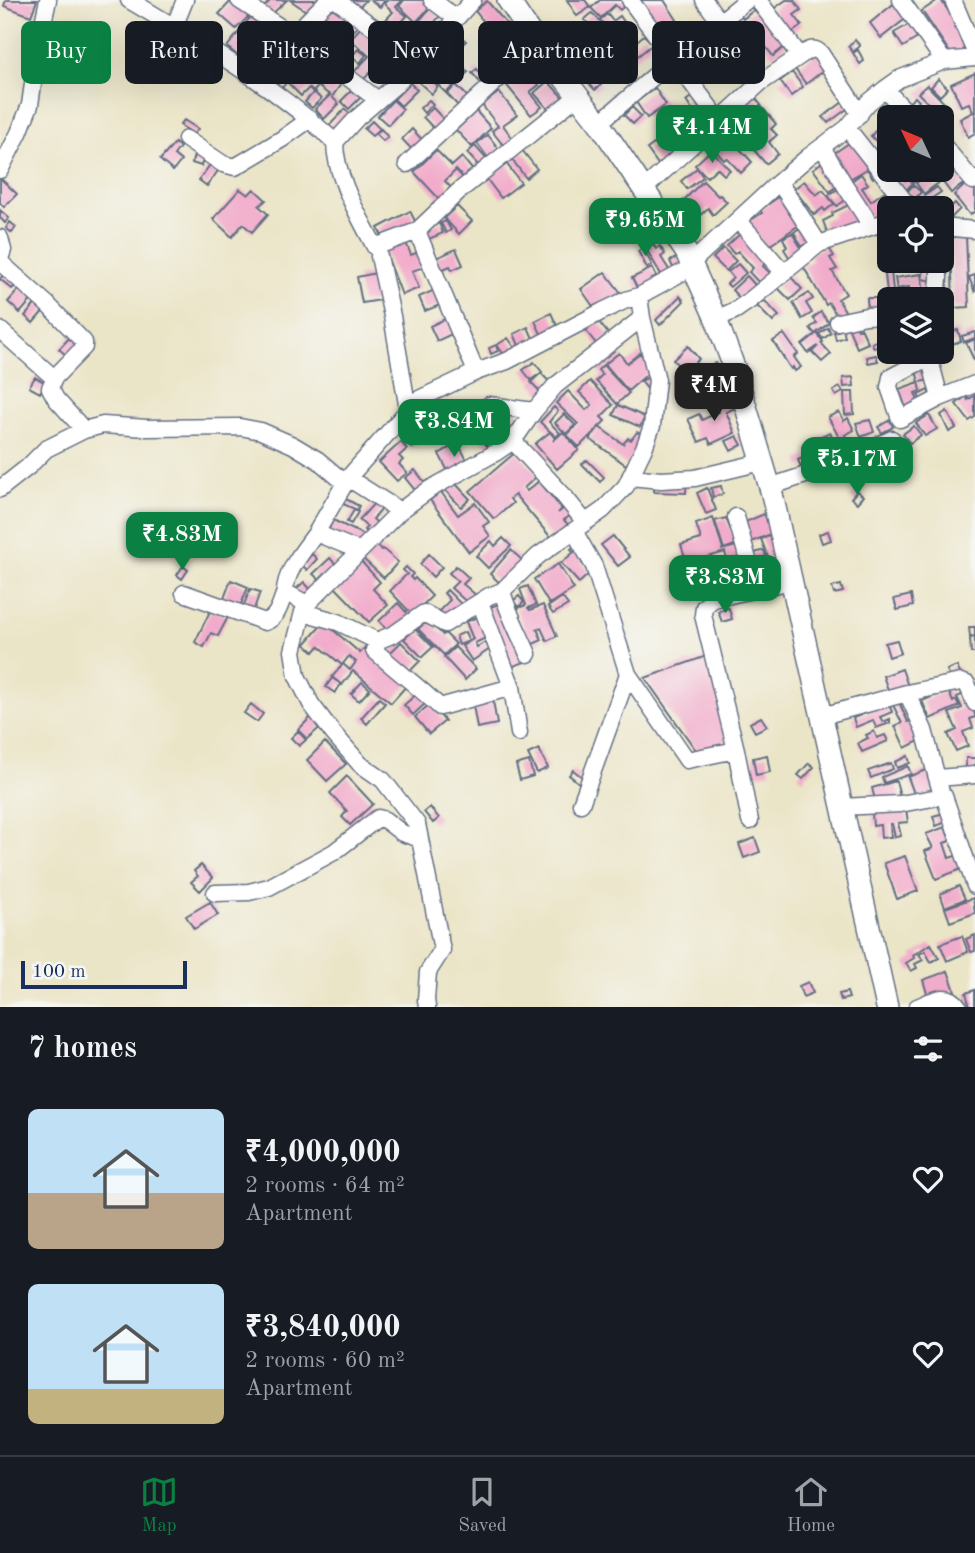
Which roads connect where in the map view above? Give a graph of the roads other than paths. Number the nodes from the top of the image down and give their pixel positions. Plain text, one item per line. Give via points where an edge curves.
1 (48, 0) edge
2 (129, 0) edge
3 (185, 0) edge
4 (239, 0) edge
5 (328, 0) edge
6 (336, 0) edge
7 (432, 0) edge
8 (473, 0) edge
9 (508, 0) edge
10 (630, 0) edge
11 (704, 0) edge
12 (747, 0) edge
13 (758, 0) edge
14 (901, 0) edge
15 (953, 0) edge
16 (456, 18) junction
17 (164, 21) edge
18 (176, 21) edge
19 (271, 21) edge
20 (306, 21) edge
21 (453, 21) edge
22 (522, 21) edge
23 (714, 21) edge
24 (721, 21) edge
25 (368, 23) edge
26 (652, 31) edge
27 (975, 52) edge
28 (800, 56) junction
29 (975, 58) edge
30 (944, 61) junction
31 (652, 78) edge
32 (765, 80) edge
33 (354, 82) edge
34 (264, 84) edge
35 (397, 84) edge
36 (493, 84) edge
37 (570, 84) edge
38 (691, 84) edge
39 (759, 84) edge
40 (885, 89) junction
41 (579, 95) junction
42 (378, 100) junction
43 (900, 105) edge
44 (860, 114) junction
45 (310, 119) junction
46 (719, 120) junction
47 (599, 123) junction
48 (847, 128) junction
49 (186, 139) dead end
50 (335, 142) junction
51 (822, 147) junction
52 (954, 158) edge
53 (407, 164) dead end
54 (0, 170) edge
55 (975, 179) edge
56 (779, 182) junction
57 (645, 189) junction
58 (897, 196) edge
59 (738, 220) junction
60 (877, 224) edge
61 (870, 227) junction
62 (954, 228) edge
63 (975, 230) edge
64 (417, 231) junction
65 (0, 239) edge
66 (819, 244) junction
67 (379, 256) dead end
68 (0, 261) edge
69 (691, 265) junction
70 (784, 272) junction
71 (639, 296) junction
72 (877, 316) edge
73 (642, 317) junction
74 (716, 318) junction
75 (838, 322) dead end
76 (0, 330) edge
77 (916, 364) edge
78 (932, 364) edge
79 (476, 372) junction
80 (54, 378) junction
81 (975, 384) edge
82 (940, 398) junction
83 (489, 405) dead end
84 (408, 410) junction
85 (534, 411) junction
86 (84, 430) junction
87 (892, 439) dead end
88 (513, 440) junction
89 (762, 462) junction
90 (630, 477) junction
91 (346, 481) junction
92 (769, 487) junction
93 (0, 489) edge
94 (400, 511) junction
95 (736, 517) dead end
96 (579, 526) junction
97 (316, 533) junction
98 (360, 551) junction
99 (791, 581) junction
100 (756, 588) junction
101 (502, 591) junction
102 (285, 592) junction
103 (184, 593) dead end
104 (481, 602) junction
105 (305, 608) junction
106 (377, 641) junction
107 (528, 654) dead end
108 (628, 674) junction
109 (512, 687) junction
110 (907, 693) junction
111 (975, 704) edge
112 (822, 716) junction
113 (519, 733) dead end
114 (736, 750) junction
115 (975, 775) edge
116 (937, 778) junction
117 (944, 796) junction
118 (581, 804) dead end
119 (842, 807) junction
120 (750, 821) dead end
121 (421, 839) junction
122 (975, 886) edge
123 (215, 893) dead end
124 (427, 1007) edge
125 (887, 1007) edge
126 (917, 1007) edge
127 (959, 1007) edge

1 - 54 street via 30,105
2 - 17 street
3 - 18 street
4 - 19 street
5 - 20 street
6 - 25 street
7 - 16 street
8 - 16 street
9 - 22 main road
10 - 26 street
11 - 23 street
12 - 24 street
13 - 28 street
14 - 30 street
15 - 27 street
16 - 21 street
28 - 32 street
28 - 44 street via 811,49 821,54
29 - 30 street
30 - 40 street
31 - 47 street
33 - 42 street
34 - 45 street
35 - 42 street
36 - 53 street
37 - 41 main road
38 - 46 street
39 - 46 street
40 - 43 street
40 - 44 street
41 - 47 main road
41 - 64 street via 459,191
42 - 50 street
44 - 48 street
45 - 49 street via 236,167 223,164
45 - 50 street
46 - 57 street
47 - 57 main road
48 - 51 street
48 - 58 street
50 - 64 street via 335,158 375,247
51 - 56 street
51 - 61 street
52 - 55 street
56 - 59 street
56 - 66 street
57 - 69 main road
59 - 69 street
59 - 70 street
60 - 61 street
61 - 66 street
62 - 63 street
64 - 79 street
65 - 68 street
66 - 70 street
67 - 84 street
68 - 80 street via 84,342 85,347
69 - 71 street
69 - 74 main road
70 - 74 street via 736,310
71 - 73 street
71 - 79 street
72 - 75 street
73 - 85 street via 555,386
73 - 90 street via 657,380 652,426
74 - 89 main road
76 - 80 street
77 - 82 street via 891,377 889,387 900,419
78 - 82 street
79 - 84 street via 418,400
80 - 86 street via 50,388
81 - 82 street
83 - 85 street
84 - 91 street
85 - 88 street
86 - 91 street via 103,425 261,431 293,445
86 - 93 street via 47,449
87 - 92 street
88 - 94 street
88 - 96 street via 564,496
89 - 90 street via 695,478
89 - 92 main road
90 - 96 street via 603,510
91 - 94 street
91 - 97 street
92 - 99 main road
94 - 98 street
95 - 100 street
96 - 101 street via 538,556
96 - 108 street
97 - 98 street
97 - 102 street via 293,567
98 - 105 street
99 - 100 street
99 - 112 main road
100 - 114 street via 713,599 703,615
101 - 104 street
101 - 107 street
102 - 103 street via 276,615 265,622
102 - 105 street
104 - 106 street via 445,624 424,613
104 - 109 street
105 - 106 street
105 - 121 street via 293,651 297,676 311,704 360,764 383,779 403,803 418,824
106 - 109 street via 374,650 440,707
108 - 114 street via 687,760
108 - 118 street
109 - 113 street
110 - 111 street via 961,682 967,684
110 - 112 street
110 - 116 street via 924,730
112 - 119 main road
114 - 120 street
115 - 116 street
116 - 117 street
117 - 119 street
117 - 122 street
119 - 125 main road
121 - 123 street via 378,818 334,852 269,887
121 - 124 street via 442,950 428,972
126 - 127 street via 949,997

